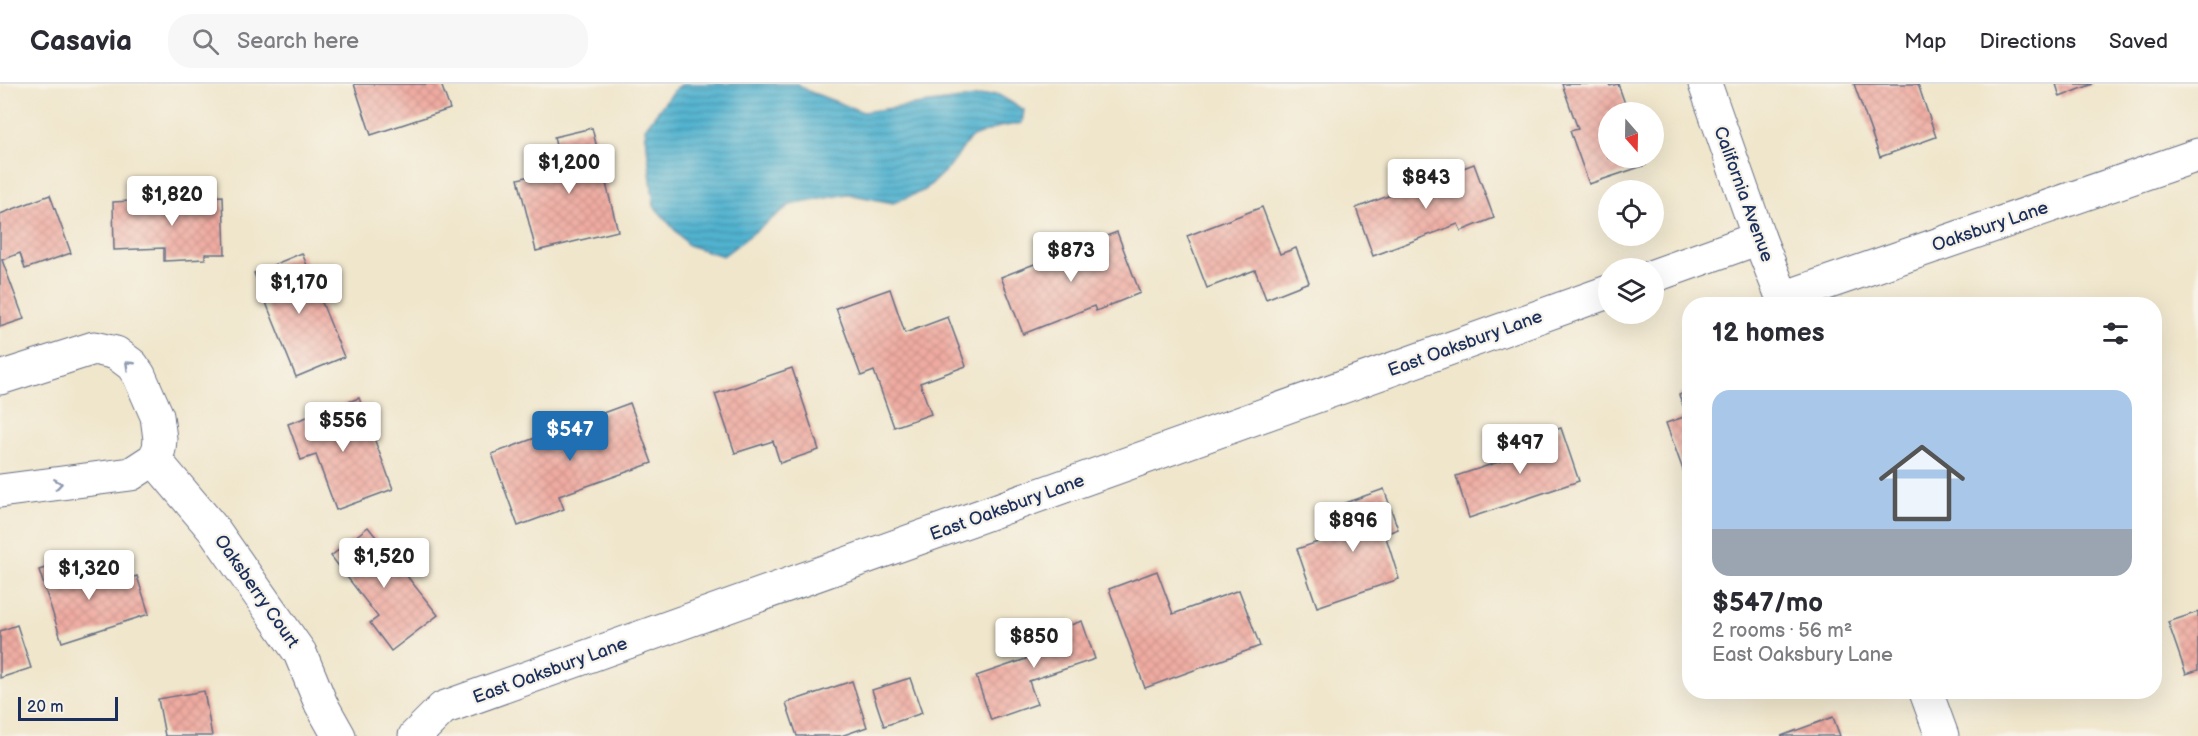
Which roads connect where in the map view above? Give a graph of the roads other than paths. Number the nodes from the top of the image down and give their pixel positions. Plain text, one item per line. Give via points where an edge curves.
1 (1705, 84) edge
2 (2198, 155) edge
3 (1759, 238) junction
4 (1664, 272) edge
5 (1598, 296) edge
6 (1782, 297) edge
7 (1795, 297) edge
8 (0, 378) edge
9 (153, 459) junction
10 (0, 491) edge
11 (1929, 699) edge
12 (339, 736) edge
13 (416, 736) edge
14 (1942, 736) edge

1 - 3 street, California Avenue
2 - 7 street, Oaksbury Lane
3 - 4 street
3 - 6 street, California Avenue
5 - 13 street, East Oaksbury Lane via 443,708
9 -> 8 street via 159,449 157,416 139,375 116,353 94,348
10 -> 9 street via 131,474
9 - 12 street, Oaksberry Court via 214,530 300,653
11 - 14 street

